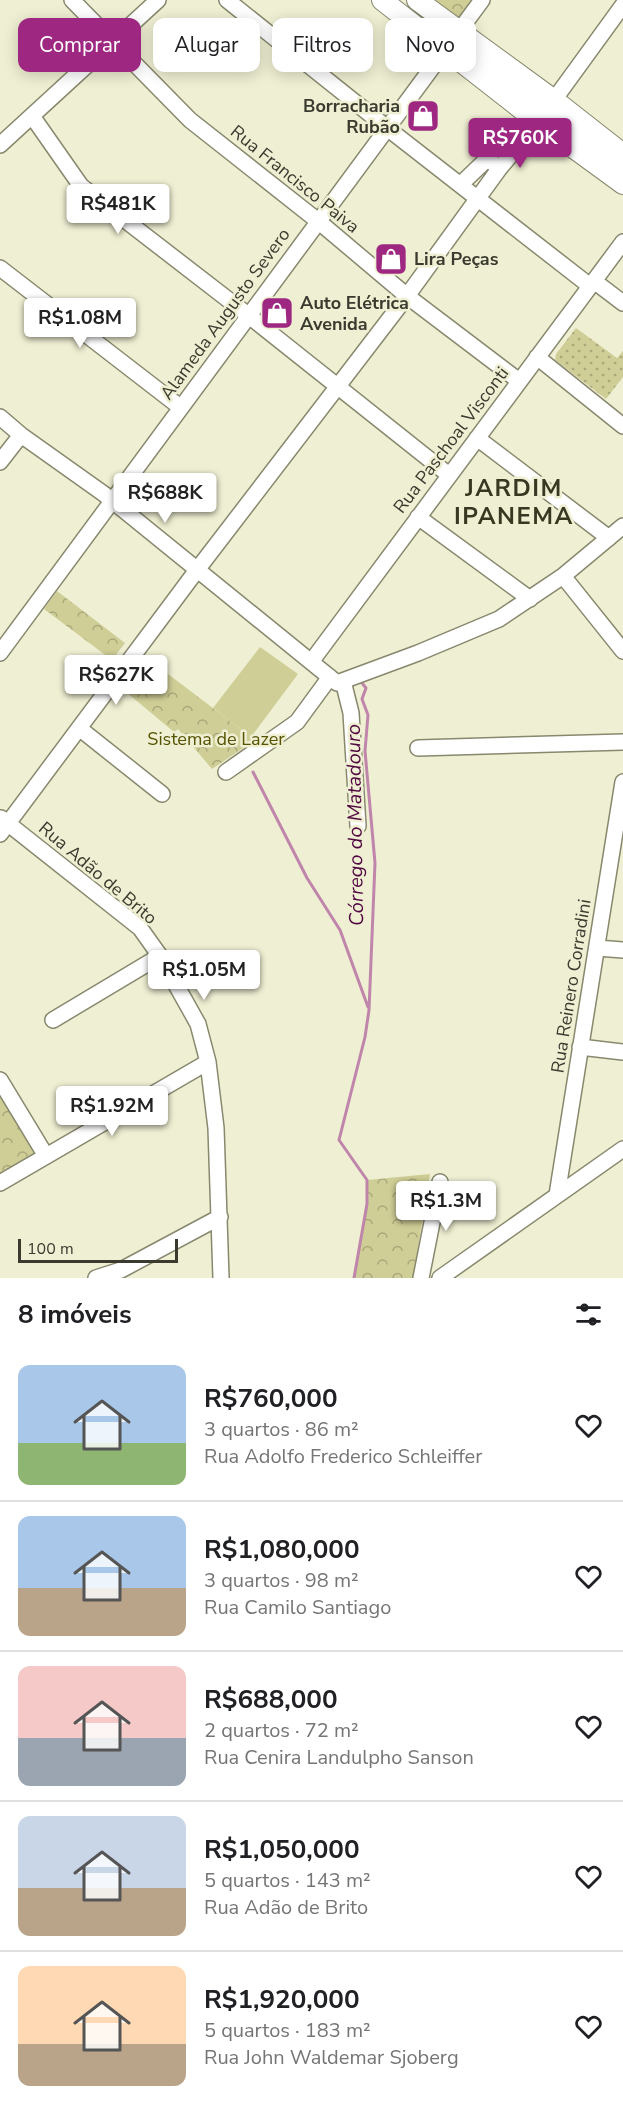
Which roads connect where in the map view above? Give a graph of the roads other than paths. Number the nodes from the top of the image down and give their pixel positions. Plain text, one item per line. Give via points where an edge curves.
1 (72, 0) edge
2 (158, 0) edge
3 (227, 0) edge
4 (382, 0) edge
5 (393, 0) edge
6 (405, 0) edge
7 (417, 0) edge
8 (482, 0) edge
9 (623, 5) edge
10 (90, 18) edge
11 (139, 18) edge
12 (414, 18) edge
13 (420, 18) edge
14 (426, 18) edge
15 (433, 18) edge
16 (468, 18) edge
17 (476, 59) edge
18 (476, 59) edge
19 (141, 70) edge
20 (80, 72) edge
21 (429, 72) edge
22 (545, 112) junction
23 (32, 116) junction
24 (388, 128) junction
25 (0, 145) edge
26 (623, 154) edge
27 (623, 168) edge
28 (499, 169) junction
29 (623, 176) edge
30 (461, 184) junction
31 (623, 184) edge
32 (478, 197) junction
33 (318, 221) junction
34 (623, 242) edge
35 (1, 267) edge
36 (592, 284) junction
37 (407, 296) junction
38 (623, 303) edge
39 (248, 316) junction
40 (537, 357) junction
41 (519, 381) junction
42 (339, 387) junction
43 (180, 407) junction
44 (0, 417) edge
45 (623, 426) edge
46 (21, 435) junction
47 (477, 438) junction
48 (0, 462) edge
49 (449, 475) junction
50 (112, 502) junction
51 (418, 517) junction
52 (623, 526) edge
53 (609, 538) junction
54 (196, 570) junction
55 (563, 576) junction
56 (530, 599) junction
57 (623, 651) edge
58 (0, 652) edge
59 (311, 662) junction
60 (336, 679) junction
61 (79, 728) junction
62 (623, 742) edge
63 (418, 748) dead end
64 (226, 772) dead end
65 (623, 782) edge
66 (162, 794) dead end
67 (3, 825) edge
68 (358, 826) dead end
69 (597, 948) junction
70 (623, 950) edge
71 (160, 956) junction
72 (53, 1020) dead end
73 (580, 1047) junction
74 (623, 1052) edge
75 (208, 1062) junction
76 (0, 1080) edge
77 (623, 1149) edge
78 (46, 1156) junction
79 (441, 1182) dead end
80 (0, 1183) edge
81 (557, 1195) junction
82 (220, 1217) junction
83 (96, 1278) edge
84 (221, 1278) edge
85 (421, 1278) edge
86 (440, 1278) edge

1 - 10 street, Rua Francisco Paiva
2 - 11 street
3 - 24 street
4 - 12 main road
5 - 13 street
6 - 14 street
7 - 15 main road
8 - 16 street, Alameda Augusto Severo
9 - 22 street
17 - 22 main road
18 - 22 main road
19 - 33 street, Rua Francisco Paiva via 190,120
20 - 23 street
21 - 24 street, Alameda Augusto Severo
22 - 26 main road
22 - 27 street
22 - 28 street
22 - 29 street
22 - 31 main road
23 - 25 street
23 - 39 street via 81,186
24 - 30 street
24 - 33 street, Alameda Augusto Severo
28 - 30 street via 485,161
28 - 32 street
30 - 32 street
32 - 36 street
32 - 37 street
33 - 37 street, Rua Francisco Paiva
33 - 39 street, Alameda Augusto Severo
34 - 36 street, Rua Paschoal Visconti
35 - 43 street
36 - 38 street
36 - 40 street, Rua Paschoal Visconti
37 - 41 street, Rua Francisco Paiva
37 - 42 street
39 - 42 street
39 - 43 street, Alameda Augusto Severo
40 - 41 street, Rua Paschoal Visconti
40 - 45 street
41 - 47 street, Rua Paschoal Visconti
42 - 49 street
42 - 54 street
43 - 50 street, Alameda Augusto Severo
44 - 46 street
46 - 48 street
46 - 50 street
47 - 49 street, Rua Paschoal Visconti
47 - 53 street
49 - 51 street, Rua Paschoal Visconti
50 - 54 street
50 - 58 street, Alameda Augusto Severo
51 - 56 street
51 - 59 street, Rua Paschoal Visconti
52 - 53 street
53 - 55 street
54 - 59 street
54 - 61 street
55 - 56 street
55 - 57 street
56 - 60 street via 499,619 418,653
59 - 60 street
60 - 64 street via 297,722
60 - 68 street via 351,713
61 - 66 street
61 - 67 street
62 - 63 street
65 - 69 street, Rua Reinero Corradini
67 - 71 street, Rua Adão de Brito via 140,928
69 - 70 street
69 - 73 street, Rua Reinero Corradini
71 - 72 street
71 - 75 street, Rua Adão de Brito via 198,1024
73 - 74 street
73 - 81 street, Rua Reinero Corradini
75 - 78 street
75 - 82 street, Rua Adão de Brito
76 - 78 street
77 - 81 street
78 - 80 street
79 - 85 street
81 - 86 street
82 - 83 street via 122,1270
82 - 84 street, Rua Adão de Brito

